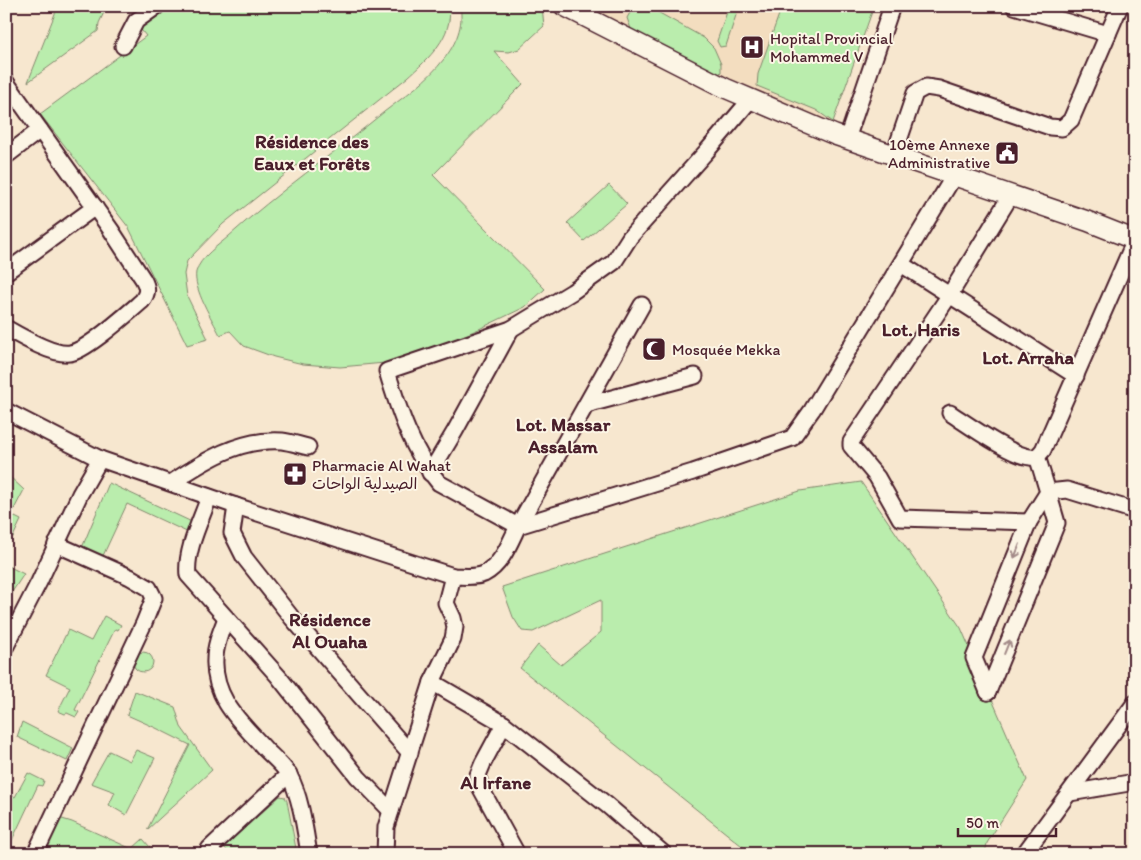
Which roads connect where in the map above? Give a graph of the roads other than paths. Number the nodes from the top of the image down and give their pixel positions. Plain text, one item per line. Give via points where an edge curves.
1 (157, 6) edge
2 (564, 6) edge
3 (892, 6) edge
4 (1014, 6) edge
5 (1120, 6) edge
6 (1108, 34) junction
7 (123, 46) dead end
8 (6, 82) edge
9 (751, 99) junction
10 (40, 130) junction
11 (847, 139) junction
12 (894, 155) junction
13 (6, 156) edge
14 (954, 176) junction
15 (1011, 195) junction
16 (94, 207) junction
17 (1135, 240) edge
18 (901, 264) junction
19 (6, 272) edge
20 (948, 296) junction
21 (642, 305) dead end
22 (6, 328) edge
23 (511, 329) junction
24 (694, 376) dead end
25 (1076, 376) junction
26 (586, 405) junction
27 (6, 411) edge
28 (950, 413) dead end
29 (308, 448) dead end
30 (1037, 456) junction
31 (100, 459) junction
32 (430, 473) junction
33 (171, 483) junction
34 (1048, 492) junction
35 (209, 497) junction
36 (236, 506) junction
37 (1135, 511) edge
38 (1029, 522) junction
39 (518, 526) junction
40 (56, 544) junction
41 (453, 576) junction
42 (226, 618) junction
43 (6, 646) edge
44 (432, 682) junction
45 (1135, 703) edge
46 (504, 724) junction
47 (410, 753) junction
48 (289, 774) junction
49 (1135, 782) edge
50 (1070, 793) junction
51 (390, 811) junction
52 (661, 853) edge
53 (35, 854) edge
54 (214, 854) edge
55 (309, 854) edge
56 (384, 854) edge
57 (517, 854) edge
58 (1024, 854) edge

1 - 7 street via 136,21
2 - 9 street
3 - 11 street
4 - 6 street
5 - 6 street
6 - 12 street via 1071,120 1062,128 1050,127 926,87 915,93
8 - 10 street
9 - 11 street
9 - 23 street via 630,237 614,262
10 - 13 street
10 - 16 street
11 - 12 street
12 - 14 street
14 - 15 street
14 - 18 street
15 - 17 street
15 - 20 street
16 - 19 street
16 - 22 street via 147,286 147,294 142,301 82,349 70,354 18,336
17 - 25 street
18 - 20 street
18 - 39 street via 792,438
20 - 25 street
20 - 38 street via 852,439 851,446 877,477 900,518
21 - 26 street
23 - 32 street
23 - 32 street via 387,371 401,417
24 - 26 street
25 - 30 street via 1043,450
26 - 39 street
27 - 31 street
28 - 30 street via 1018,454
29 - 33 street via 284,441 253,443 209,458
30 - 34 street
31 - 33 street
31 - 40 street
32 - 39 street via 439,484
33 - 35 street
34 - 37 street via 1067,490
34 - 38 street
38 -> 34 street via 974,658 988,692 1057,523
35 - 36 street
35 - 42 street via 190,552 188,575
36 - 41 street
36 - 47 street via 232,533 244,557 292,618
39 - 41 street via 492,569 483,574
40 - 43 street
40 - 53 street via 130,577 149,588 154,598
41 - 44 street via 446,603 454,618 453,639
42 - 48 street via 215,658 220,695 232,713
42 - 51 street
44 - 46 street
44 - 47 street
45 - 50 street
46 - 52 street via 608,805
46 - 57 street via 478,775 480,787
47 - 51 street
48 - 54 street via 209,849
48 - 55 street
49 - 50 street
50 - 58 street
51 - 56 street

